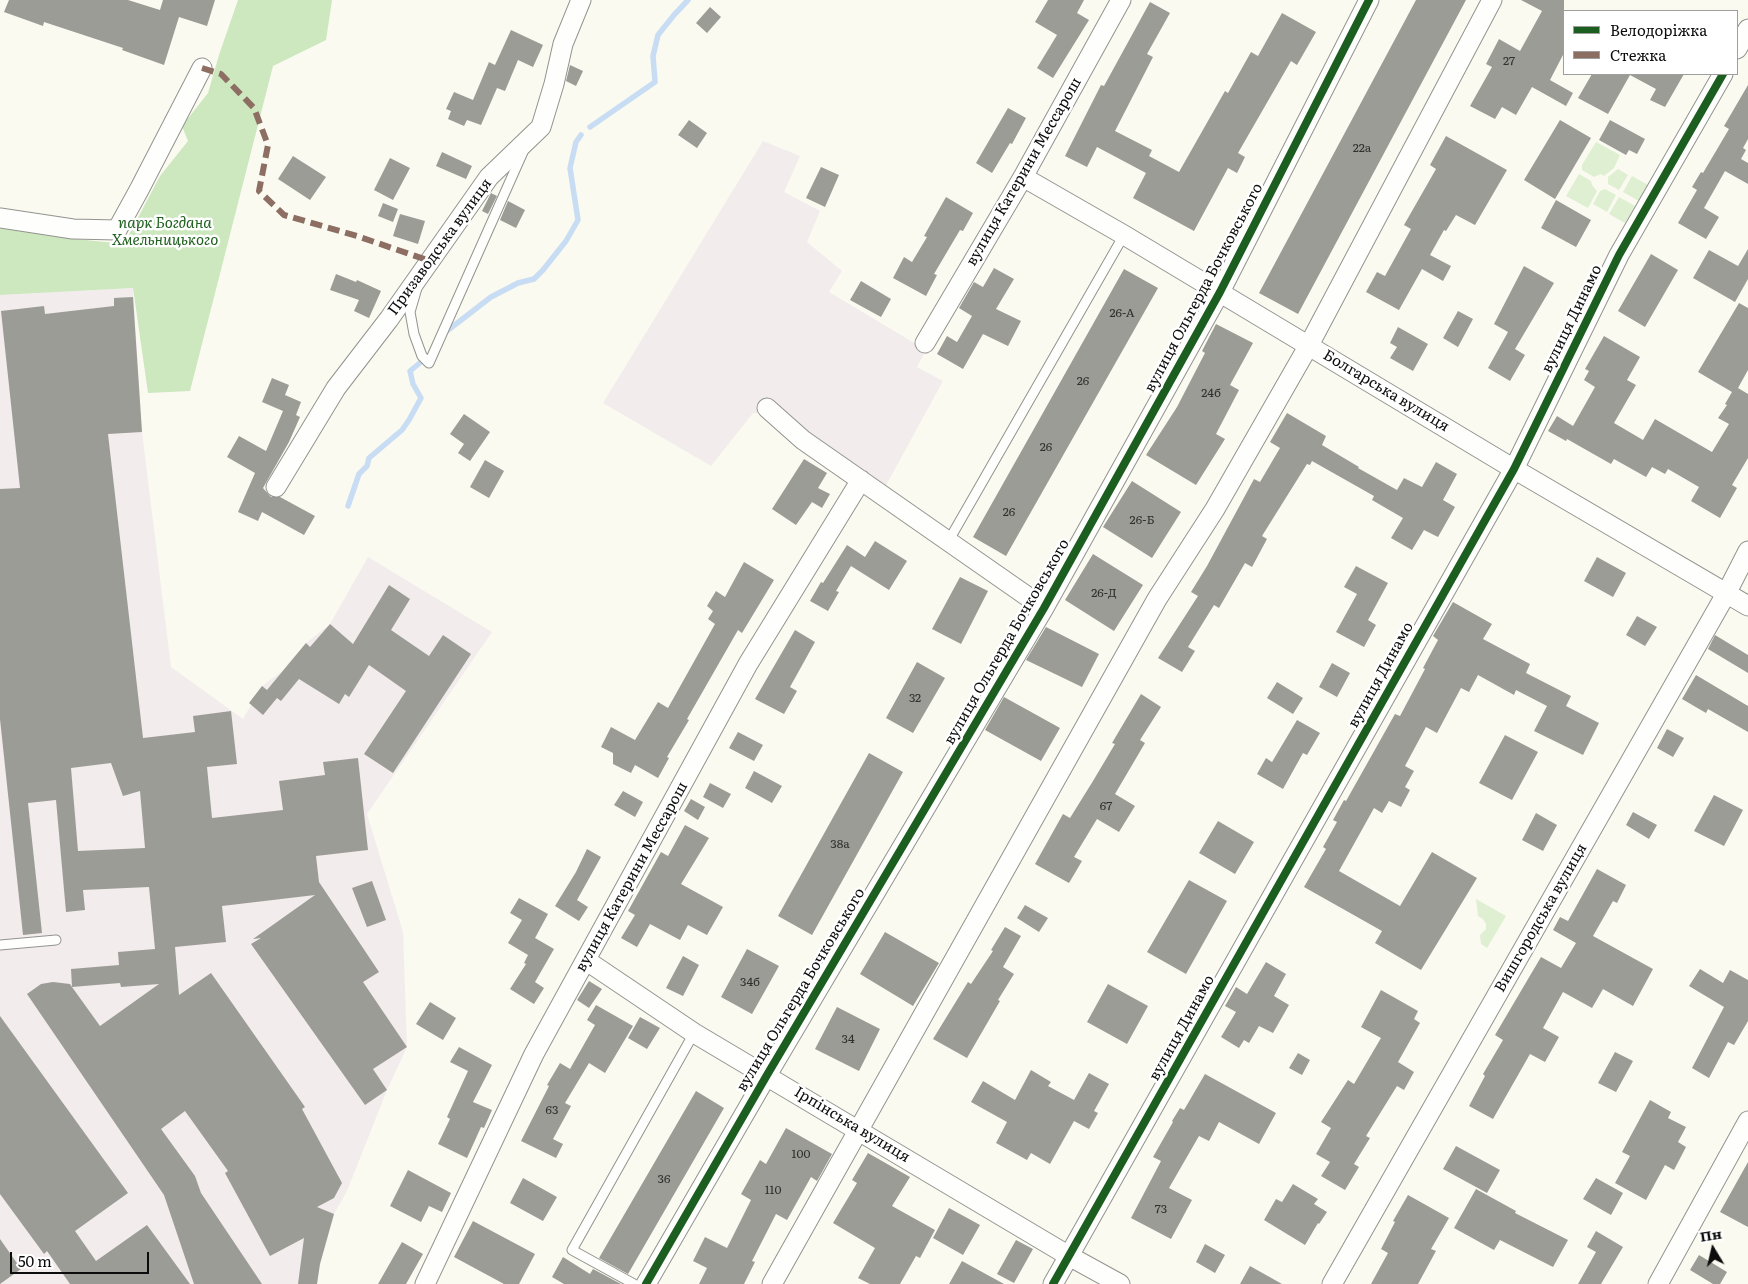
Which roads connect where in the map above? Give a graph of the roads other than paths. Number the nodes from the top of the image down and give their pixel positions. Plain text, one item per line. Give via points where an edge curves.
1 (581, 0) edge
2 (1121, 0) edge
3 (1368, 0) edge
4 (1492, 0) edge
5 (1748, 29) edge
6 (1738, 47) edge
7 (202, 68) dead end
8 (1722, 75) edge
9 (530, 138) junction
10 (1023, 177) junction
11 (0, 218) edge
12 (1124, 235) junction
13 (419, 276) junction
14 (1220, 292) junction
15 (925, 344) dead end
16 (1309, 345) junction
17 (767, 408) dead end
18 (1514, 469) junction
19 (861, 480) junction
20 (276, 487) dead end
21 (949, 540) junction
22 (1748, 551) edge
23 (1726, 594) junction
24 (1748, 606) edge
25 (1044, 608) junction
26 (56, 940) dead end
27 (0, 945) edge
28 (587, 961) junction
29 (694, 1033) junction
30 (767, 1075) junction
31 (1748, 1121) edge
32 (858, 1129) junction
33 (1069, 1256) junction
34 (425, 1284) edge
35 (634, 1284) edge
36 (646, 1284) edge
37 (772, 1284) edge
38 (1053, 1284) edge
39 (1120, 1284) edge
40 (1332, 1284) edge
41 (1658, 1284) edge

1 - 9 street, Призаводська вулиця via 563,44 541,127
2 - 10 street, вулиця Катерини Мессарош
3 - 14 street, вулиця Ольгерда Бочковського
4 - 16 street
5 - 6 street
7 - 11 street via 116,230 72,229
8 - 18 street, вулиця Динамо via 1619,255
9 - 13 street, Призаводська вулиця via 489,177
9 - 13 lane via 425,360 414,334 410,312
10 - 12 street, Болгарська вулиця
10 - 15 street, вулиця Катерини Мессарош
12 - 14 street, Болгарська вулиця
12 - 21 lane
13 - 20 street, Призаводська вулиця via 336,388
14 - 16 street, Болгарська вулиця
14 - 25 street, вулиця Ольгерда Бочковського
16 - 18 street, Болгарська вулиця
16 - 32 street via 1215,509 1157,599
17 - 19 street via 804,440
18 - 23 street, Болгарська вулиця
18 - 33 street, вулиця Динамо
19 - 21 street
19 - 28 street, вулиця Катерини Мессарош via 748,664
21 - 25 street
22 - 23 street, Вишгородська вулиця
23 - 24 street, Болгарська вулиця
23 - 40 street, Вишгородська вулиця
25 - 30 street, вулиця Ольгерда Бочковського
26 - 27 lane
28 - 29 street, Ірпінська вулиця
28 - 34 street, вулиця Катерини Мессарош via 534,1054
29 - 30 street, Ірпінська вулиця
29 - 35 lane via 572,1250
30 - 32 street, Ірпінська вулиця
30 - 36 street, вулиця Ольгерда Бочковського
31 - 41 street
32 - 33 street, Ірпінська вулиця
32 - 37 street
33 - 38 street, вулиця Динамо
33 - 39 street, Ірпінська вулиця

